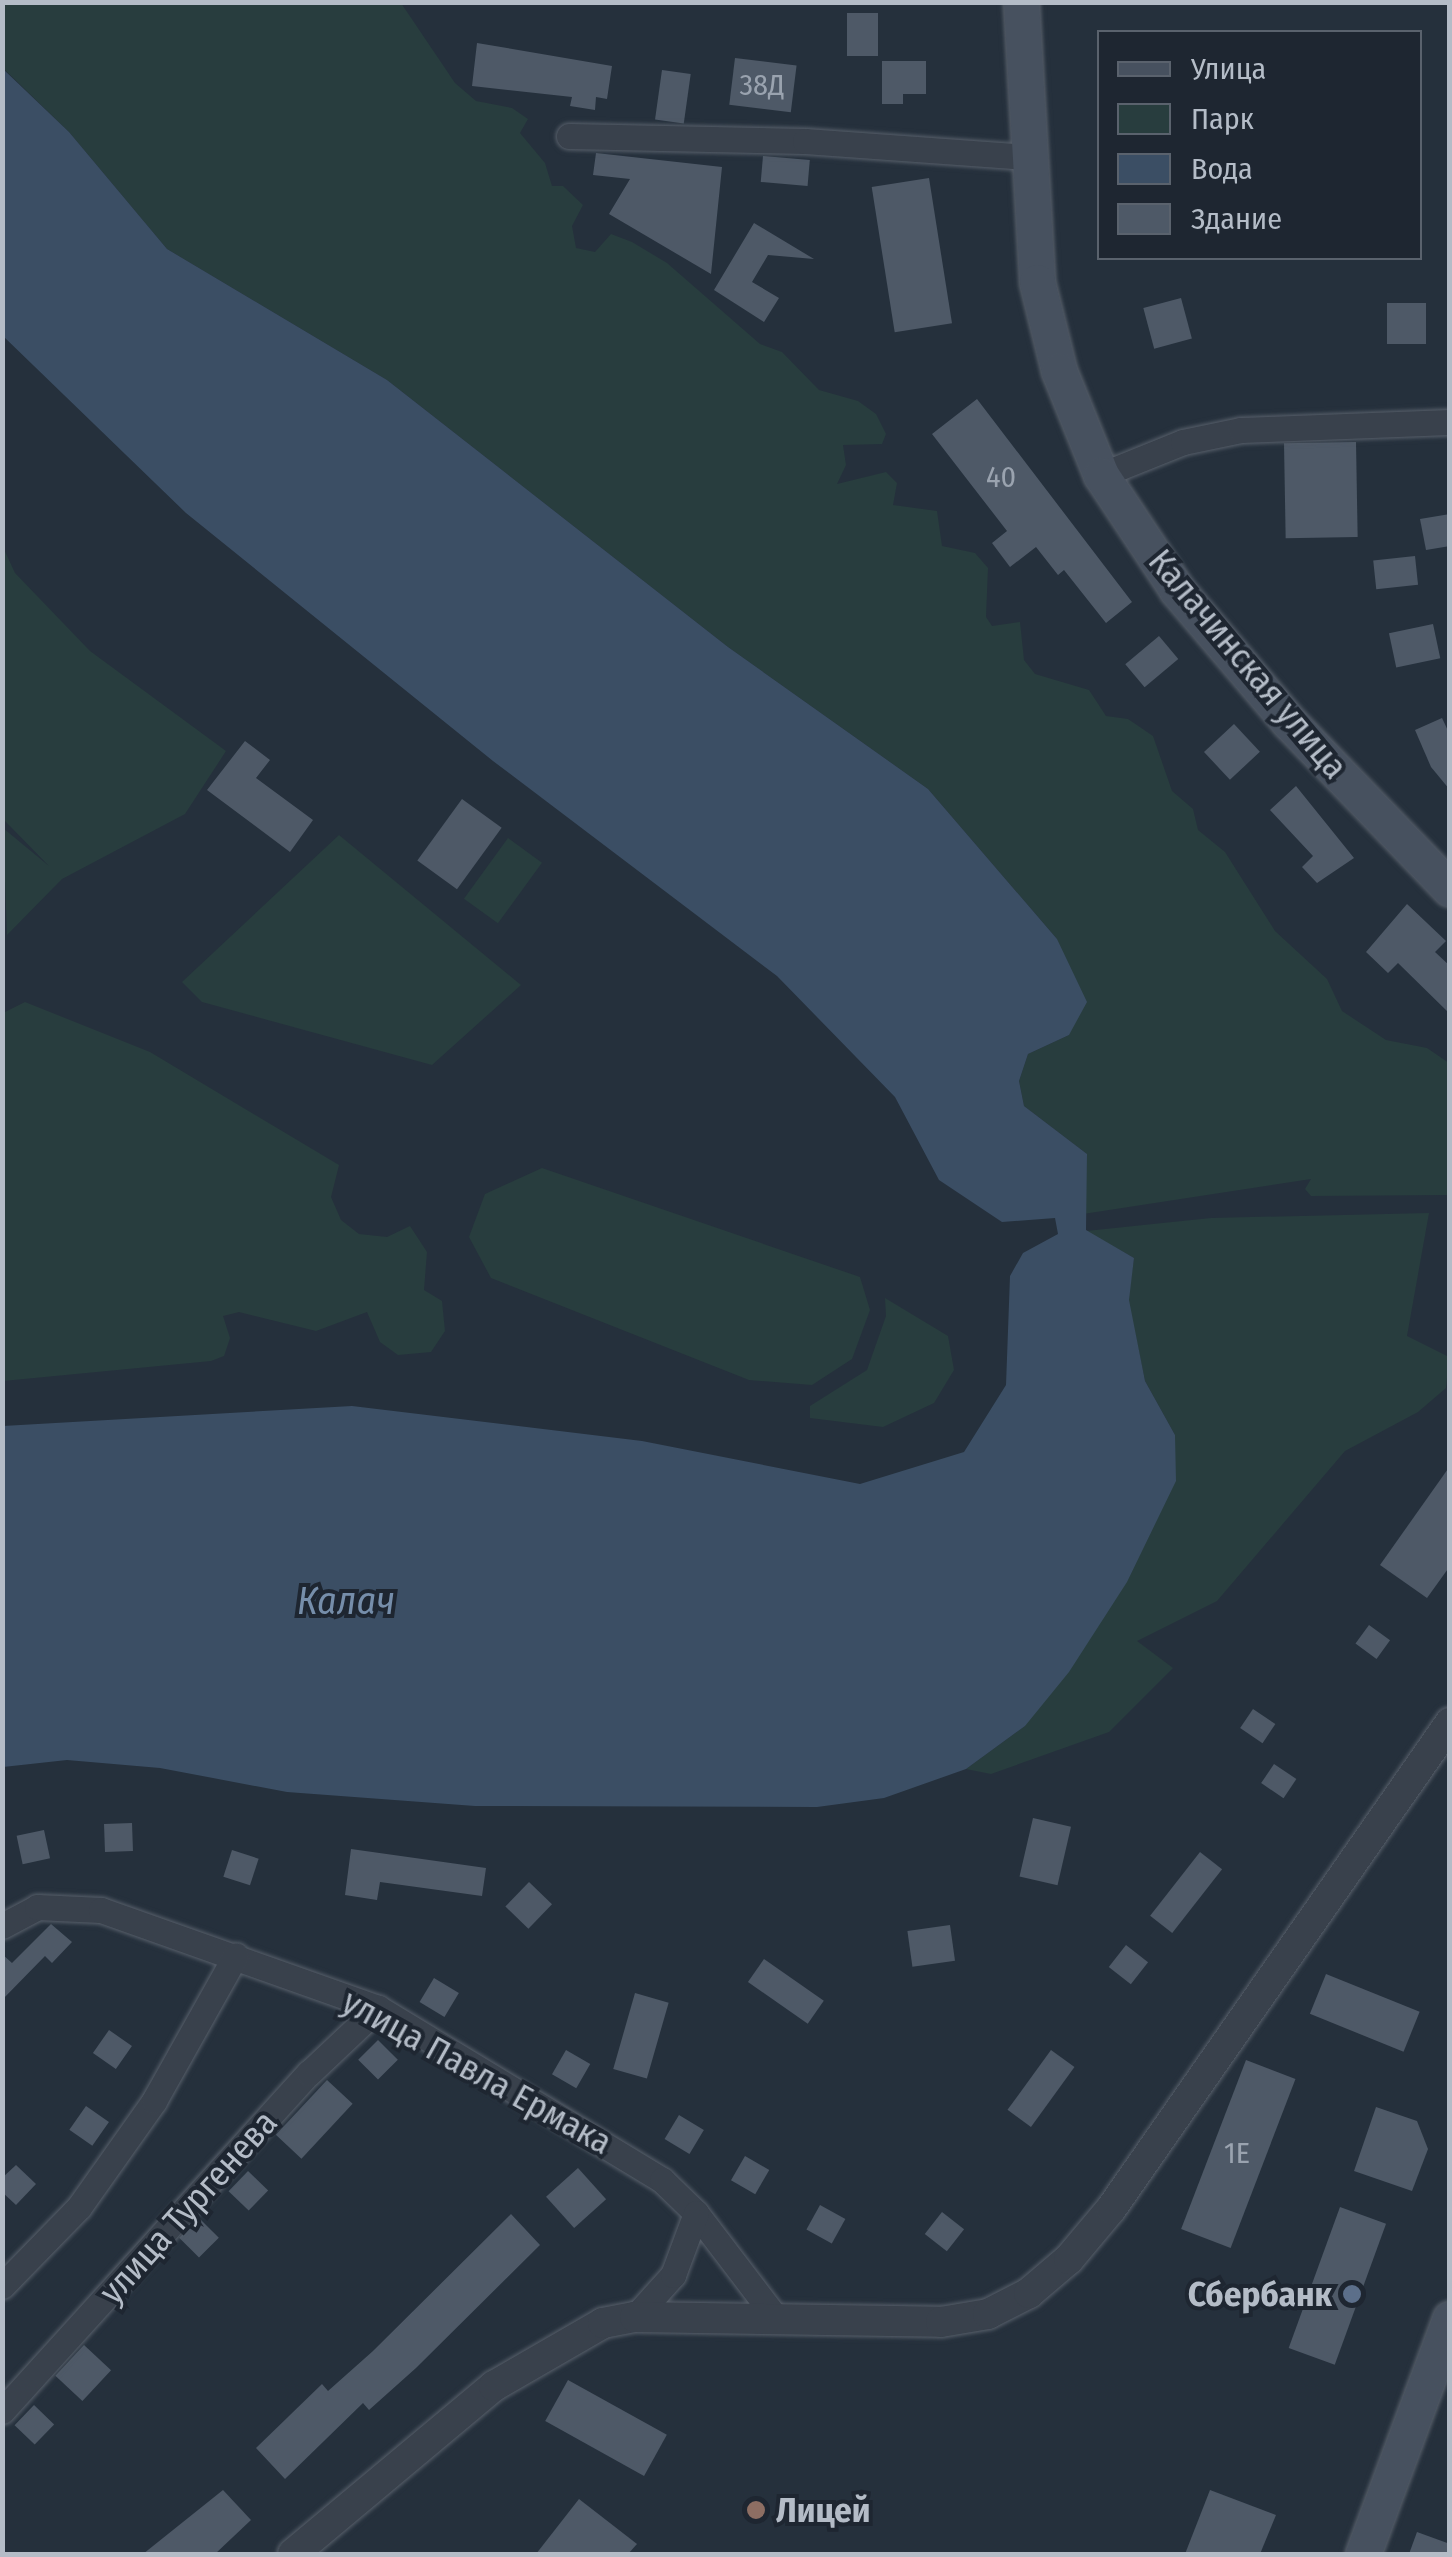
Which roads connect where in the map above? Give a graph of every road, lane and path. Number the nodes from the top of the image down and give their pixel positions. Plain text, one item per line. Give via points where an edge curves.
1 (1022, 2) edge
2 (568, 136) dead end
3 (1027, 157) junction
4 (1450, 422) edge
5 (1102, 474) junction
6 (1450, 890) edge
7 (1450, 1723) edge
8 (2, 1926) edge
9 (236, 1955) junction
10 (378, 2008) junction
11 (696, 2213) junction
12 (2, 2286) edge
13 (636, 2316) junction
14 (776, 2318) junction
15 (1450, 2319) edge
16 (2, 2411) edge
17 (293, 2554) edge
18 (1364, 2554) edge

1 - 3 main road, Калачинская улица
2 - 3 street via 805,141
3 - 5 main road, Калачинская улица via 1038,282 1059,371
4 - 5 street via 1241,430 1165,448
5 - 6 main road, Калачинская улица via 1176,590 1289,722
7 - 14 street via 1145,2161 1069,2259 1028,2293 988,2314 941,2322
8 - 9 street, улица Павла Ермака via 36,1907 66,1904
9 - 10 street, улица Павла Ермака
9 - 12 street via 154,2101 79,2207
10 - 11 street, улица Павла Ермака via 625,2154
10 - 16 street, улица Тургенева via 309,2073
11 - 13 street via 673,2275
11 - 14 street, улица Павла Ермака
13 - 14 street
13 - 17 street via 572,2336 526,2364
15 - 18 main road

